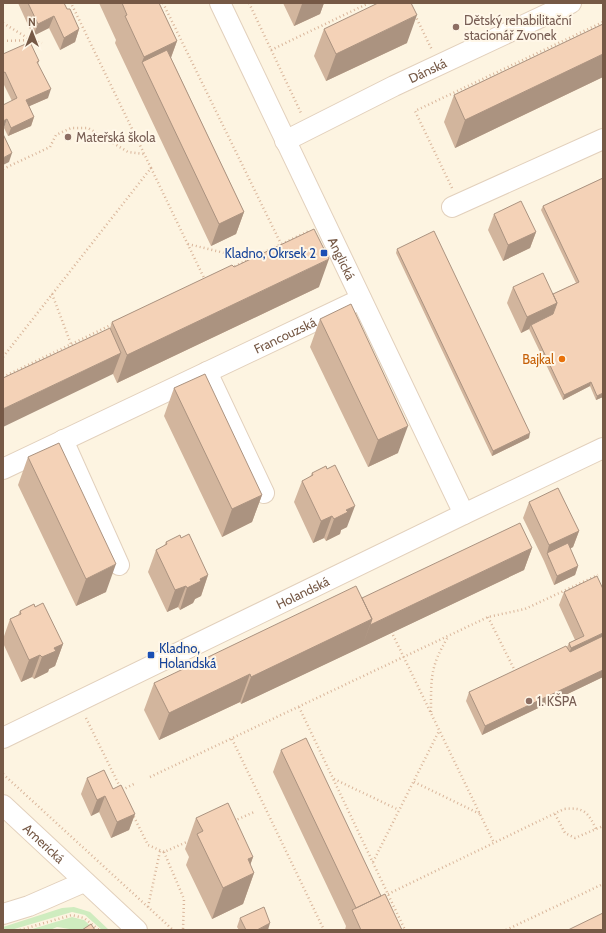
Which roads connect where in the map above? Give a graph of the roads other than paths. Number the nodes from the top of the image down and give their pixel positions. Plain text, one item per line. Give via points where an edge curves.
1 (220, 3) edge
2 (571, 3) edge
3 (603, 139) edge
4 (285, 141) junction
5 (452, 198) road end
6 (361, 299) junction
7 (207, 372) junction
8 (63, 440) junction
9 (603, 448) edge
10 (3, 469) edge
11 (264, 493) dead end
12 (464, 514) junction
13 (119, 565) dead end
14 (3, 738) edge
15 (3, 805) edge
16 (84, 882) junction
17 (3, 914) edge
18 (136, 930) edge

1 - 4 street, Anglická
2 - 4 street, Dánská via 394,86
3 - 5 street
4 - 6 street, Anglická
6 - 7 street, Francouzská
6 - 12 street, Anglická
7 - 8 street, Francouzská
7 - 11 street
8 - 10 street, Francouzská
8 - 13 street
9 - 12 street, Holandská
12 - 14 street, Holandská
15 - 16 street, Americká
16 - 17 street via 29,906
16 - 18 street, Americká

